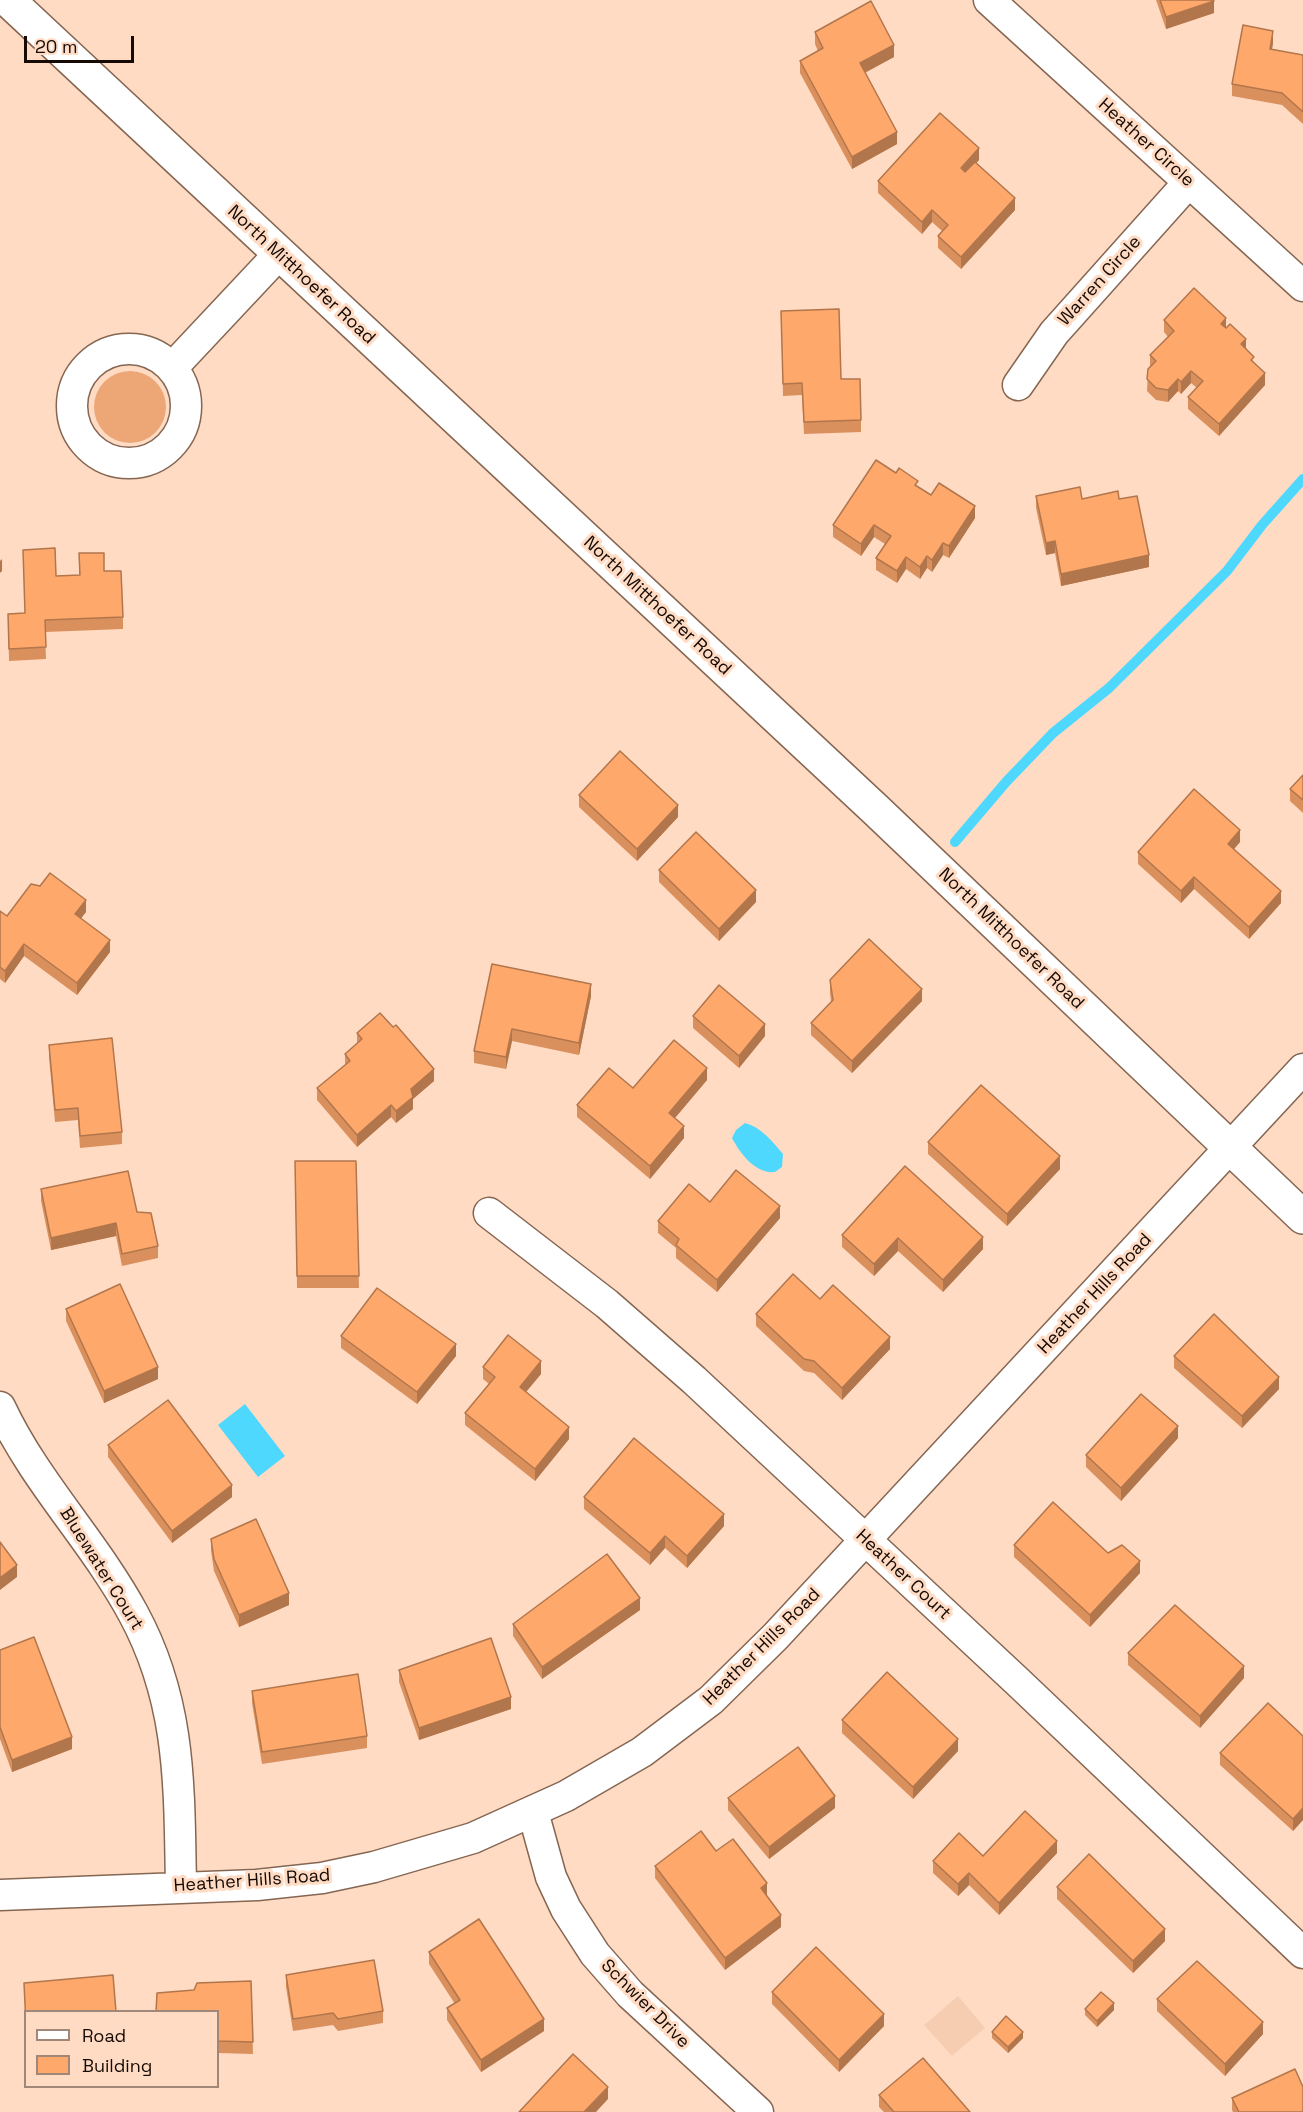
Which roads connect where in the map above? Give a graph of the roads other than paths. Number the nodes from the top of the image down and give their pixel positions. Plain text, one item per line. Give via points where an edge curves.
1 (8, 0) edge
2 (989, 0) edge
3 (1189, 182) junction
4 (279, 254) junction
5 (1303, 286) edge
6 (172, 368) dead end
7 (1018, 385) dead end
8 (1303, 1069) edge
9 (1230, 1148) junction
10 (489, 1213) dead end
11 (1303, 1216) edge
12 (0, 1407) edge
13 (866, 1541) junction
14 (533, 1812) junction
15 (181, 1887) junction
16 (0, 1895) edge
17 (1303, 1953) edge
18 (758, 2112) edge

1 - 4 main road, North Mitthoefer Road
2 - 3 street, Heather Circle
3 - 5 street, Heather Circle
3 - 7 street, Warren Circle via 1054,333
4 - 6 street
4 - 9 main road, North Mitthoefer Road via 898,831
8 - 9 street, Heather Hills Road
9 - 11 main road, North Mitthoefer Road
9 - 13 street, Heather Hills Road
10 - 13 street, Heather Court via 647,1338
12 - 15 street, Bluewater Court via 39,1475 124,1598 161,1678 176,1745
13 - 14 street, Heather Hills Road via 711,1700 633,1758
13 - 17 street, Heather Court
14 - 15 street, Heather Hills Road via 473,1838 341,1875 257,1885
14 - 18 street, Schwier Drive via 551,1878 595,1954 630,1994
15 - 16 street, Heather Hills Road

